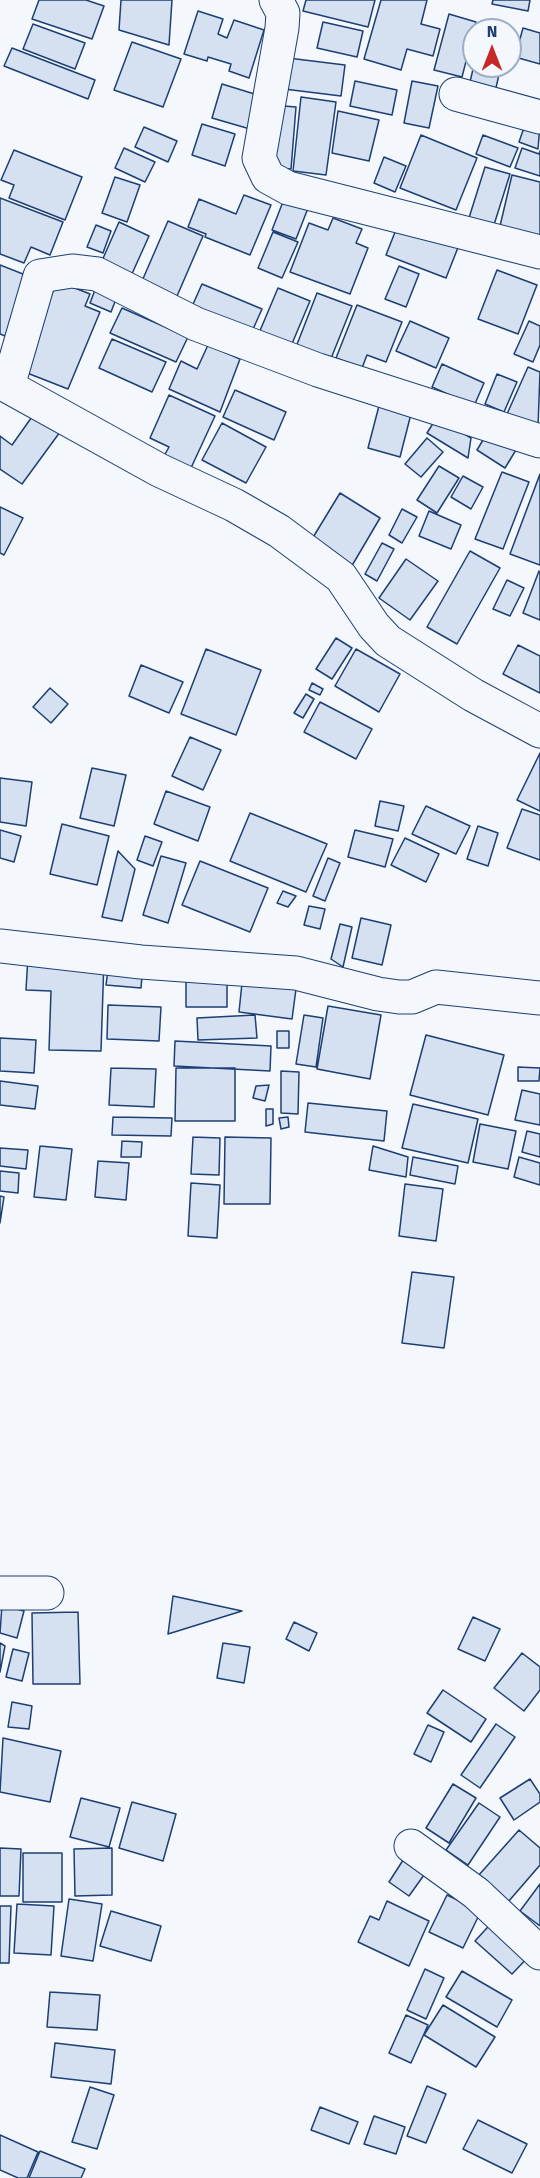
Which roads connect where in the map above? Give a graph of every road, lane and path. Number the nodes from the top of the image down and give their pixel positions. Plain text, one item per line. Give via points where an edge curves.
1 (276, 0) edge
2 (456, 94) dead end
3 (540, 117) edge
4 (540, 252) edge
5 (4, 384) edge
6 (540, 441) edge
7 (540, 731) edge
8 (0, 946) edge
9 (540, 998) edge
10 (0, 1593) edge
11 (47, 1593) dead end
12 (411, 1846) dead end
13 (540, 1953) edge

1 - 4 street via 283,13 282,28 259,158 268,177 288,188
2 - 3 street
5 - 6 street via 40,276 72,271 97,274 196,324 318,370
5 - 7 street via 279,531 342,577 388,641 473,695
8 - 9 street via 296,974 399,997 412,997 436,987
10 - 11 street
12 - 13 street via 476,1893

